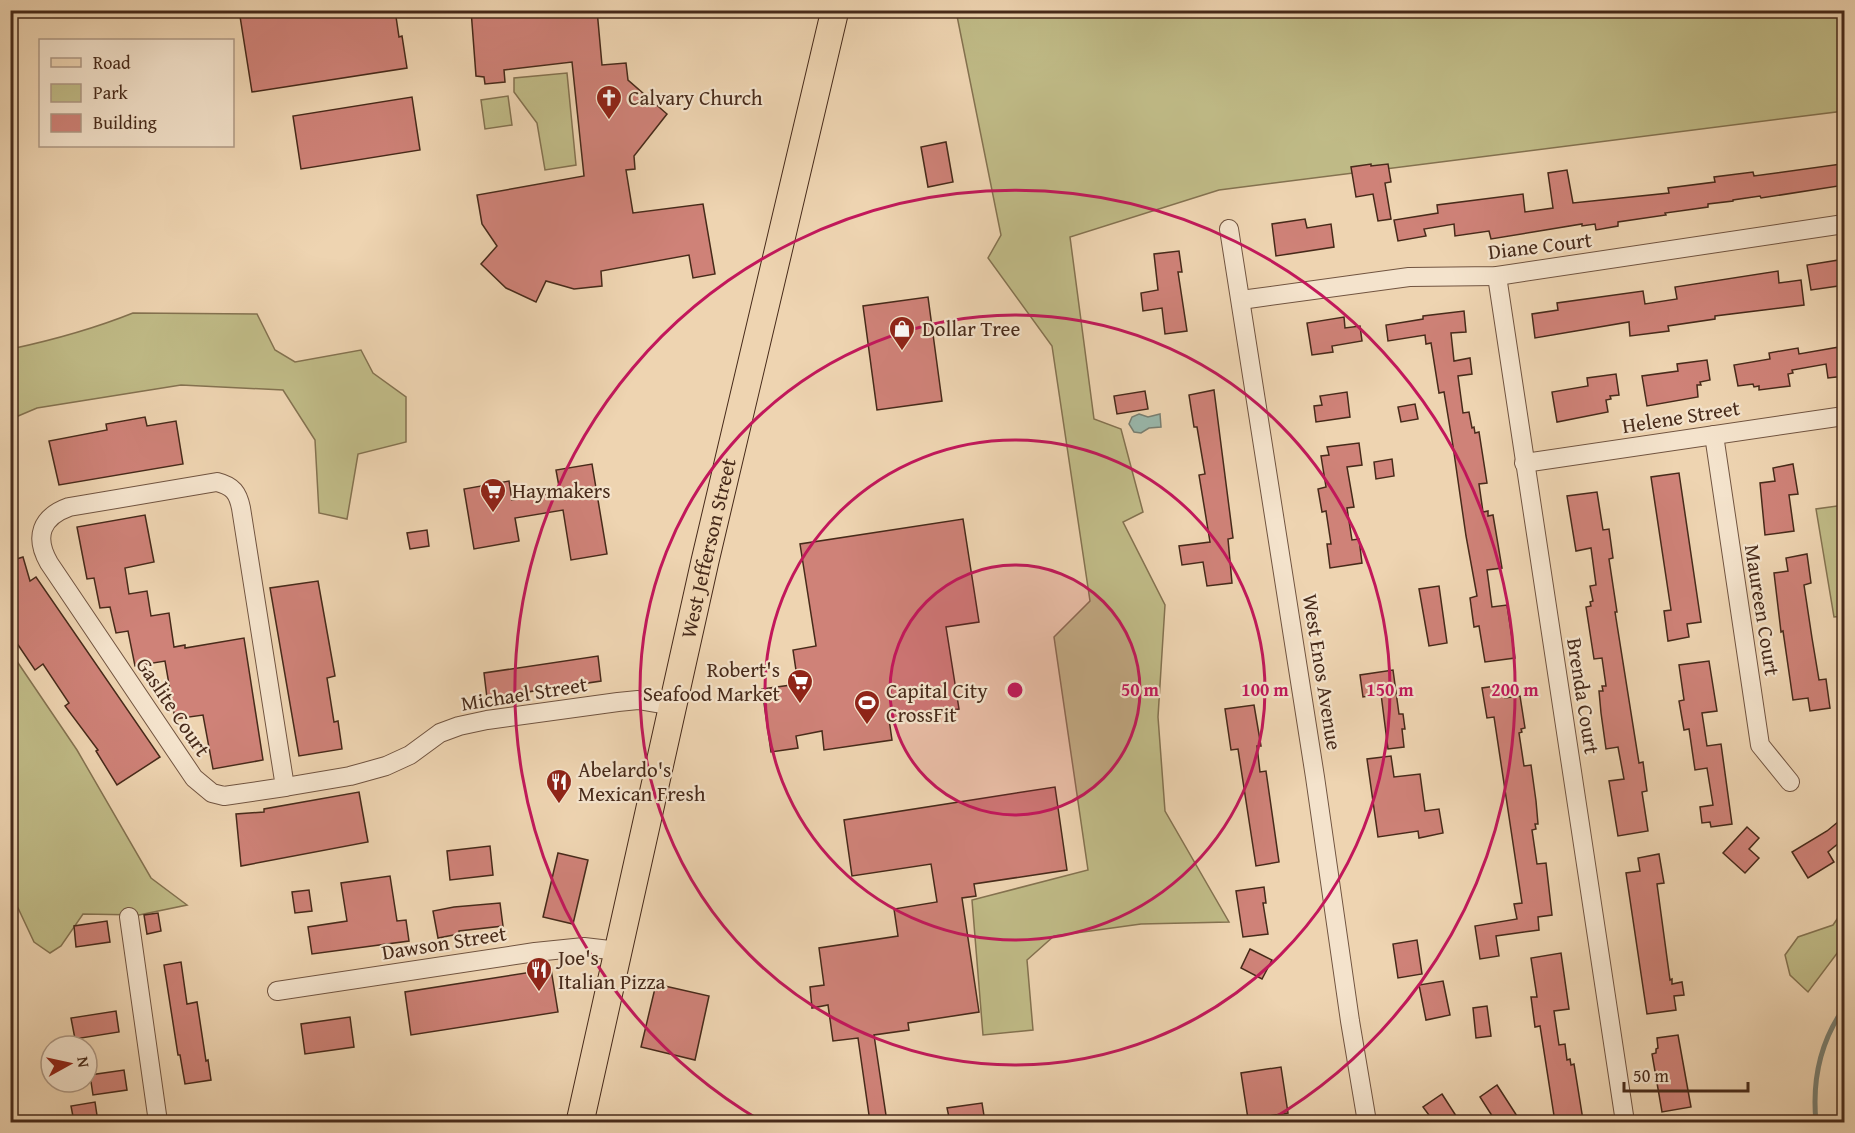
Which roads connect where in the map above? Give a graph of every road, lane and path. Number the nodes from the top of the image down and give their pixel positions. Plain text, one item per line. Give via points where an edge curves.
1 (835, 10) edge
2 (1845, 224) edge
3 (1229, 229) dead end
4 (1497, 276) junction
5 (1241, 300) junction
6 (1845, 416) edge
7 (1714, 435) junction
8 (1524, 464) junction
9 (673, 706) junction
10 (1790, 782) dead end
11 (285, 787) junction
12 (129, 917) dead end
13 (618, 951) junction
14 (278, 991) dead end
15 (158, 1122) edge
16 (580, 1122) edge
17 (1367, 1122) edge
18 (1625, 1122) edge

1 - 9 main road, West Jefferson Street
2 - 4 street, Diane Court
3 - 5 street, West Enos Avenue
4 - 5 street, Diane Court via 1409,277
4 - 8 street, Brenda Court
5 - 17 street, West Enos Avenue
6 - 7 street, Helene Street
7 - 8 street, Helene Street
7 - 10 street, Maureen Court via 1760,745
8 - 18 street, Brenda Court
9 - 11 street, Michael Street via 638,700 487,720 440,733 386,766
9 - 13 main road, West Jefferson Street
11 - 11 street, Gaslite Court via 224,796 212,793 194,778 42,551 42,528 50,516 69,507 206,483 218,482 235,491 241,508
12 - 15 street
13 - 14 street, Dawson Street via 584,947 534,952
13 - 16 main road, West Jefferson Street

